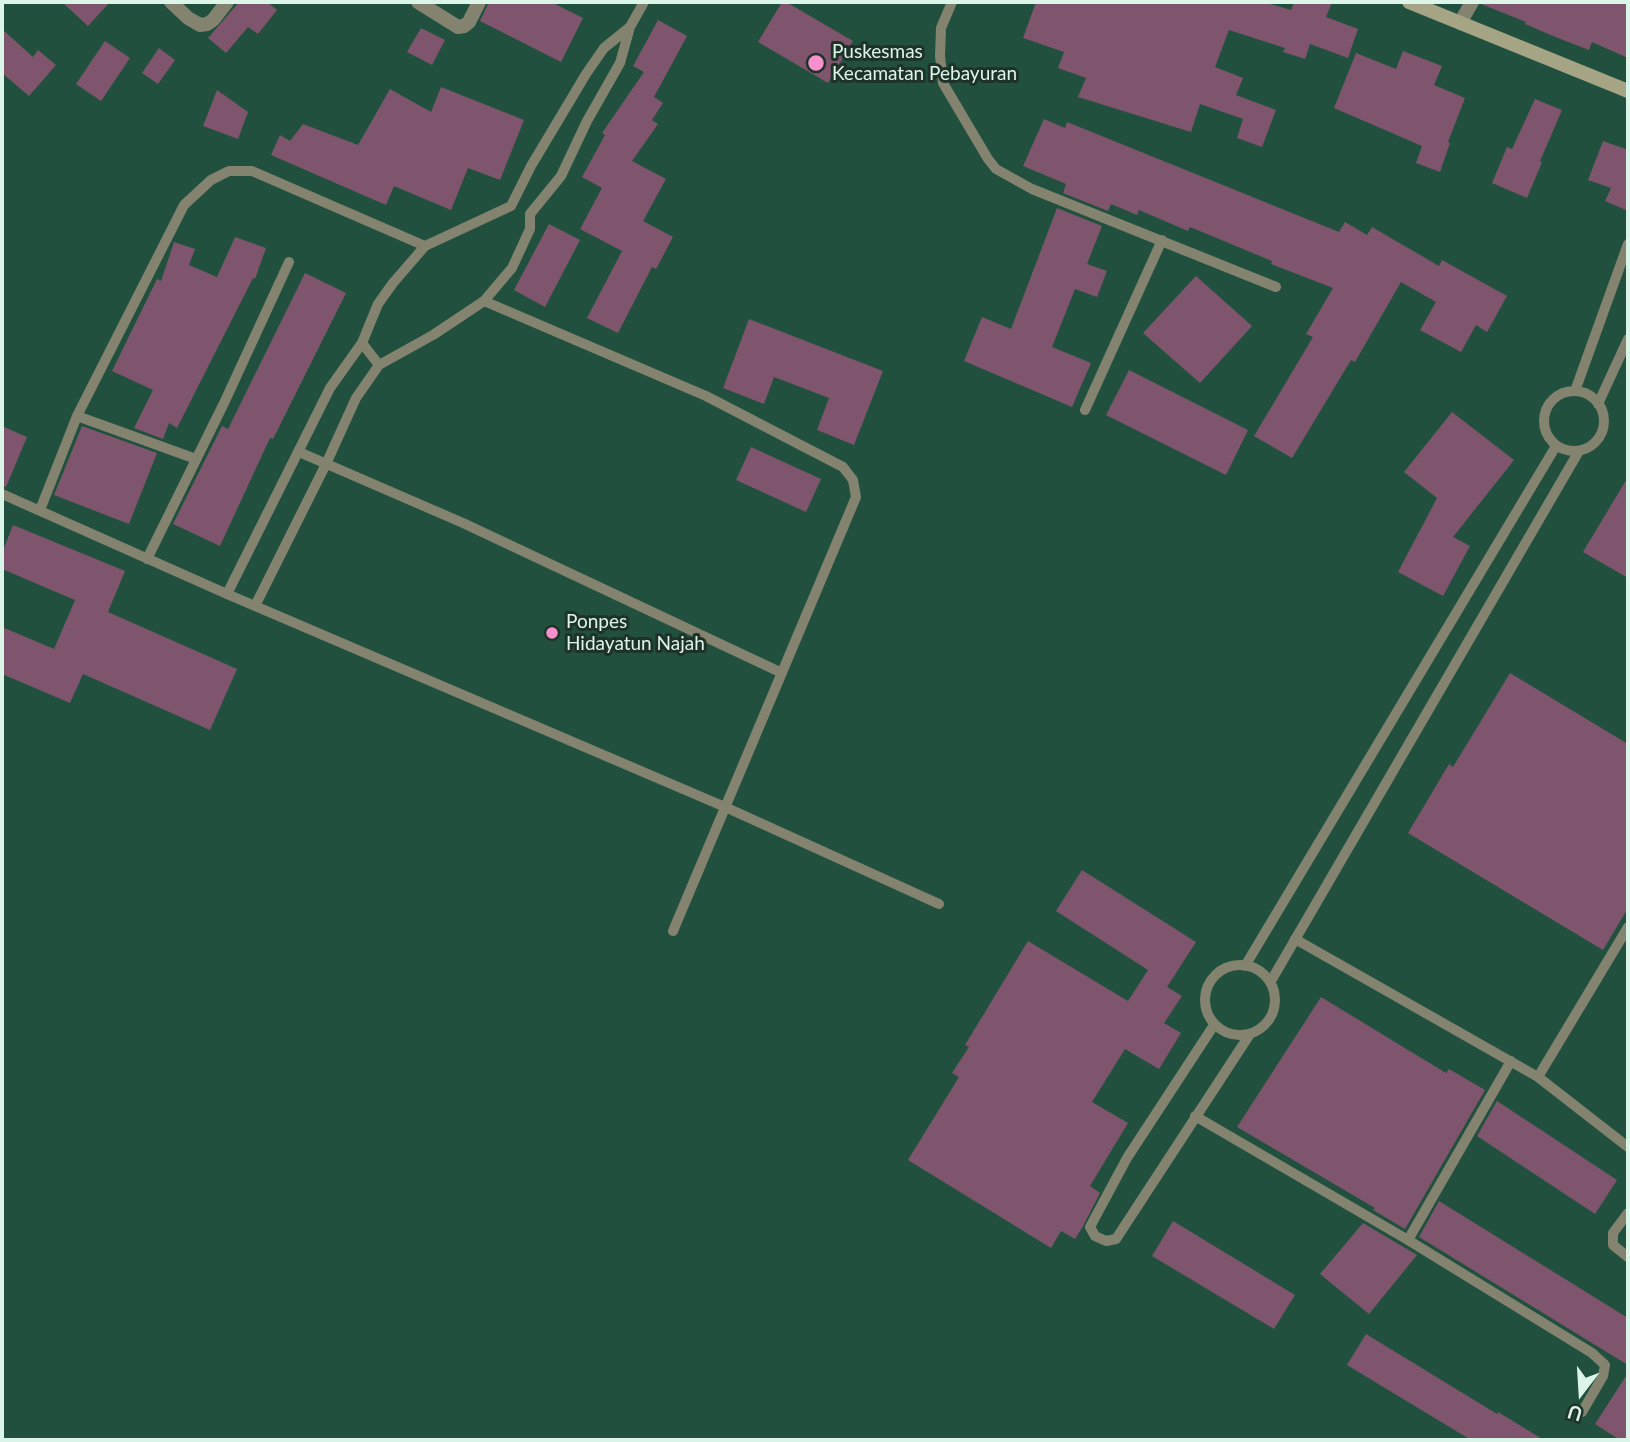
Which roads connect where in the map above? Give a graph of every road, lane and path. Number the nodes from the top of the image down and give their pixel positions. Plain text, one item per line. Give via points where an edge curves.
1 (171, 2) edge
2 (227, 2) edge
3 (418, 2) edge
4 (479, 2) edge
5 (644, 2) edge
6 (952, 2) edge
7 (1409, 2) edge
8 (1472, 2) edge
9 (1460, 23) junction
10 (630, 27) junction
11 (1628, 91) edge
12 (511, 206) junction
13 (530, 214) junction
14 (1162, 240) junction
15 (1628, 244) edge
16 (425, 246) junction
17 (289, 262) dead end
18 (1276, 287) dead end
19 (484, 301) junction
20 (1628, 339) edge
21 (362, 343) junction
22 (379, 365) junction
23 (1575, 391) junction
24 (1598, 404) junction
25 (1085, 410) dead end
26 (77, 416) junction
27 (1556, 446) junction
28 (1579, 451) junction
29 (299, 452) junction
30 (196, 459) junction
31 (326, 464) junction
32 (2, 494) edge
33 (40, 510) junction
34 (147, 559) junction
35 (227, 594) junction
36 (255, 606) junction
37 (782, 673) junction
38 (725, 807) junction
39 (939, 904) dead end
40 (1628, 927) edge
41 (673, 931) dead end
42 (1295, 939) junction
43 (1245, 966) junction
44 (1271, 981) junction
45 (1214, 1025) junction
46 (1250, 1034) junction
47 (1511, 1061) junction
48 (1538, 1077) junction
49 (1195, 1116) junction
50 (1628, 1147) edge
51 (1628, 1213) edge
52 (1408, 1240) junction
53 (1628, 1257) edge
54 (1582, 1412) dead end

1 - 2 street via 200,25 213,20
3 - 4 street via 458,27 469,22
5 - 10 lane
6 - 14 lane via 941,28 943,83 996,169 1032,189
7 - 9 main road
8 - 9 street
9 - 11 main road
10 - 12 lane via 604,48 586,74
10 - 13 lane via 620,63 561,176
12 - 13 lane
12 - 16 lane
13 - 19 lane via 530,229 512,268
14 - 18 lane
14 - 25 lane
15 - 23 lane
16 - 21 lane via 378,304
16 - 26 lane via 252,171 229,171 211,180 184,205
17 - 30 lane
19 - 22 lane
19 - 37 lane via 706,396 843,467 853,480 856,497
20 - 24 lane
21 - 22 lane
21 - 29 lane via 330,388
22 - 31 lane via 356,398
23 - 24 lane
23 - 27 lane via 1554,399 1545,411 1546,434
24 - 28 lane via 1602,433 1589,448
26 - 30 lane
26 - 33 lane
27 - 28 lane
27 - 43 lane
28 - 42 lane
29 - 31 lane
29 - 35 lane
30 - 34 lane
31 - 36 lane
31 - 37 lane
32 - 33 lane
33 - 34 lane
34 - 35 lane
35 - 36 lane
36 - 38 lane
37 - 38 lane
38 - 39 lane
38 - 41 lane
40 - 48 lane
42 - 44 lane
42 - 47 lane
43 - 44 lane via 1254,967
43 - 45 lane via 1231,965 1210,979 1204,1003
44 - 46 lane via 1275,991 1271,1017
45 - 46 lane via 1236,1035
45 - 49 lane via 1127,1158 1090,1227 1096,1236 1106,1241 1116,1238
46 - 49 lane
47 - 48 lane
47 - 52 lane
48 - 50 lane
49 - 52 lane
51 - 53 lane via 1613,1233 1613,1245
52 - 54 lane via 1605,1365

